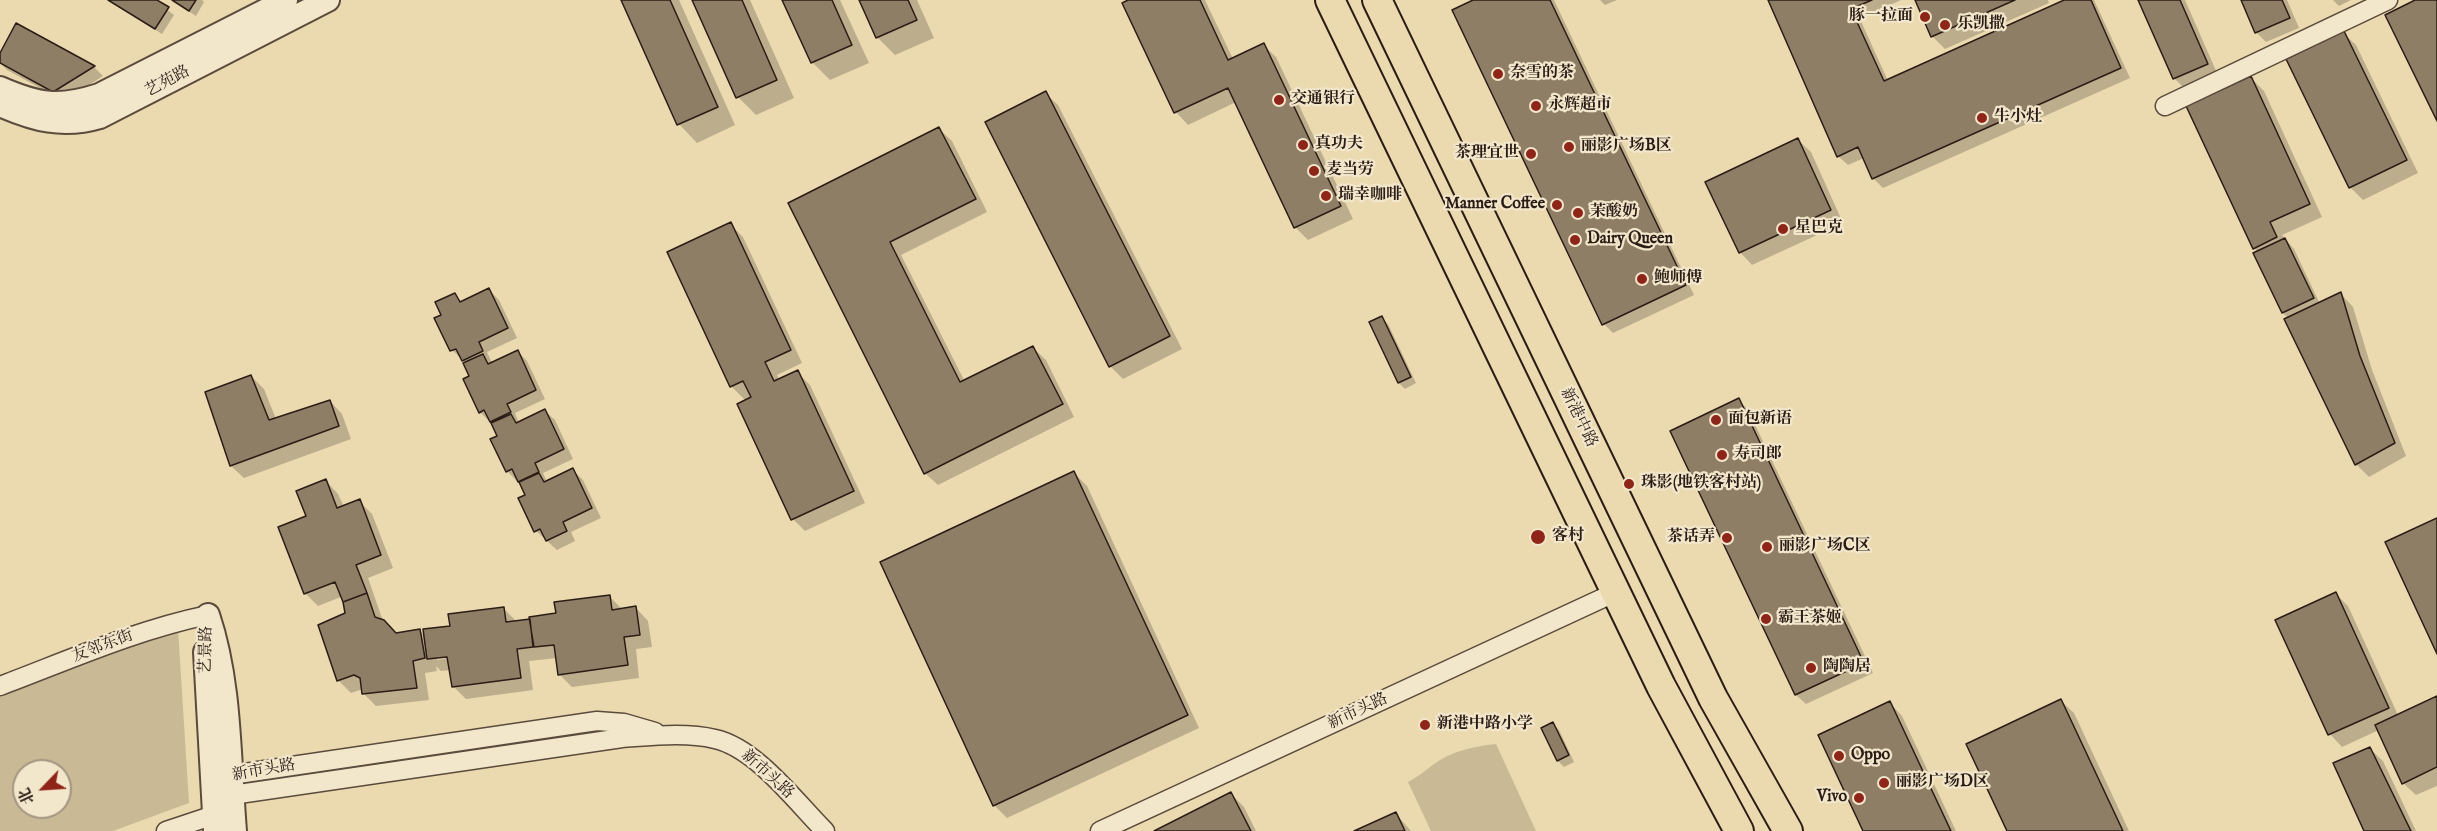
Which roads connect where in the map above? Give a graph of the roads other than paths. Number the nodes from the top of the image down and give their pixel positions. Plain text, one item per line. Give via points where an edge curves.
1 (286, 0) edge
2 (328, 0) edge
3 (1330, 0) edge
4 (1377, 0) edge
5 (2387, 0) edge
6 (0, 88) edge
7 (0, 105) edge
8 (2165, 106) dead end
9 (1616, 592) junction
10 (208, 615) joint
11 (0, 686) edge
12 (225, 785) junction
13 (214, 823) edge
14 (166, 831) edge
15 (235, 831) edge
16 (825, 831) edge
17 (1100, 831) edge
18 (1739, 831) edge
19 (1788, 831) edge

1 - 6 street, 艺苑路 via 99,95 74,103 42,104
2 - 7 street, 艺苑路 via 100,117 57,123
3 - 9 main road
4 - 19 main road, 新港中路 via 1713,698
5 - 8 street
9 - 17 street, 新市头路
9 - 18 main road via 1680,726
10 - 11 street, 友邻东街 via 128,637
10 - 12 street, 艺景路 via 204,646
12 - 13 street, 艺景路
12 - 15 street, 艺景路
12 - 16 street, 新市头路 via 622,738 716,739 737,747 762,766
13 - 14 street

